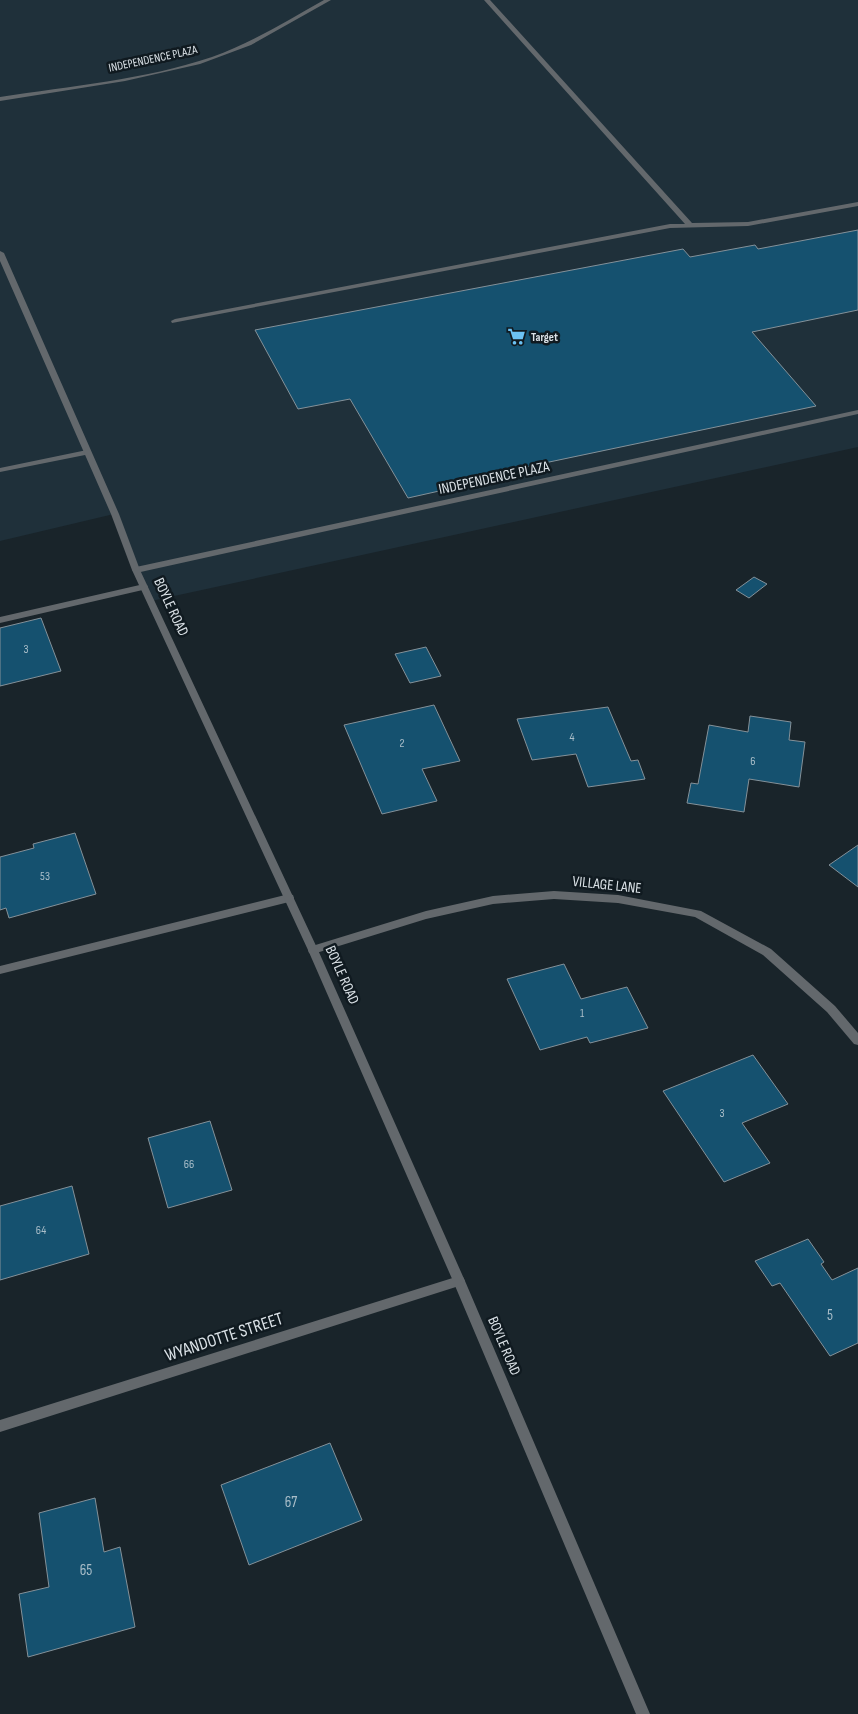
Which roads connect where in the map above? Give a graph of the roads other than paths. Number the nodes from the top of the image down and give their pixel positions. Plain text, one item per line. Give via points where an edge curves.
1 (328, 0) edge
2 (487, 0) edge
3 (0, 98) edge
4 (858, 204) edge
5 (690, 225) junction
6 (0, 253) edge
7 (175, 321) dead end
8 (858, 412) edge
9 (87, 452) junction
10 (0, 470) edge
11 (136, 570) junction
12 (144, 586) junction
13 (0, 620) edge
14 (289, 898) junction
15 (314, 950) junction
16 (0, 970) edge
17 (858, 1041) edge
18 (459, 1281) junction
19 (0, 1426) edge
20 (643, 1714) edge

1 - 3 street, INDEPENDENCE PLAZA via 266,36 200,62 147,75
2 - 5 street
4 - 5 street via 748,224
5 - 7 street via 670,226
6 - 9 street, BOYLE ROAD
8 - 11 street, INDEPENDENCE PLAZA
9 - 10 street
9 - 11 street, BOYLE ROAD
11 - 12 street, BOYLE ROAD
12 - 13 street
12 - 14 street, BOYLE ROAD
14 - 15 street, BOYLE ROAD
14 - 16 street
15 - 17 street, VILLAGE LANE via 426,915 493,900 554,895 618,899 697,914 767,952 831,1009
15 - 18 street, BOYLE ROAD
18 - 19 street, WYANDOTTE STREET
18 - 20 street, BOYLE ROAD

